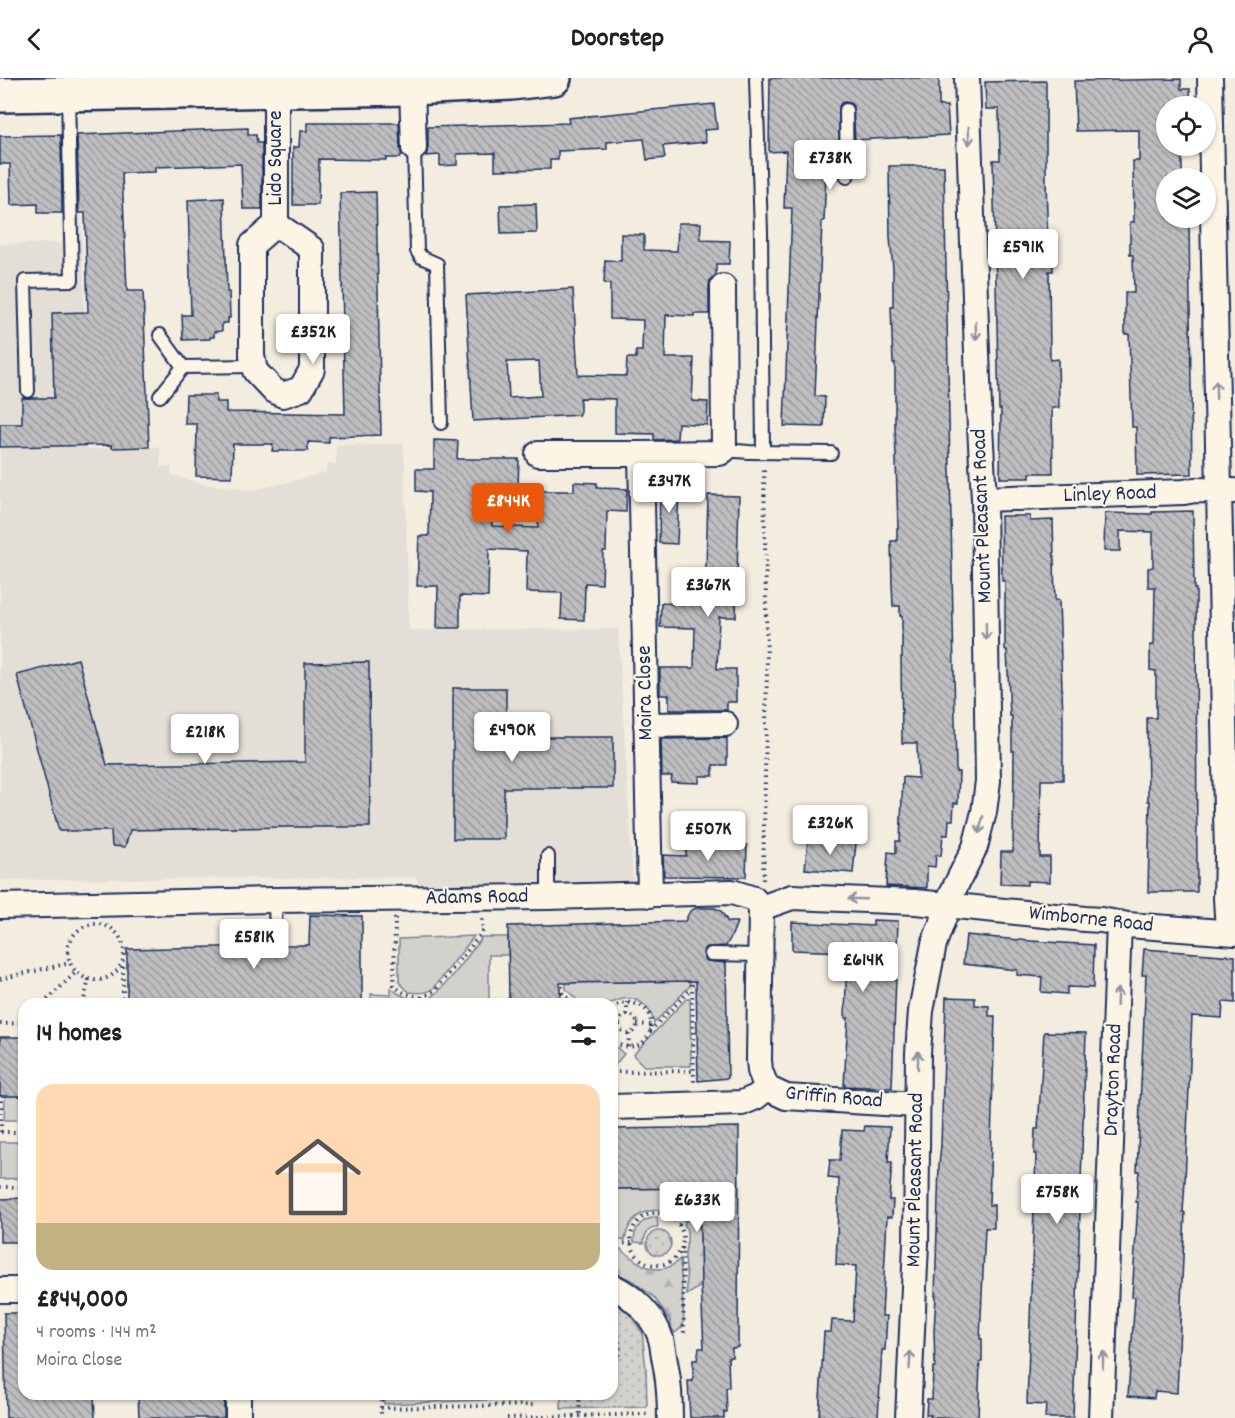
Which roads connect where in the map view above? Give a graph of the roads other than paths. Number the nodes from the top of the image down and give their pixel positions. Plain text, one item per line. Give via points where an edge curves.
1 (554, 78) edge
2 (756, 78) edge
3 (967, 78) edge
4 (1210, 78) edge
5 (412, 88) junction
6 (80, 89) edge
7 (276, 91) junction
8 (0, 95) edge
9 (846, 110) dead end
10 (414, 148) joint
11 (847, 177) dead end
12 (276, 224) junction
13 (723, 287) dead end
14 (160, 335) dead end
15 (254, 366) junction
16 (183, 367) junction
17 (28, 391) dead end
18 (160, 396) dead end
19 (441, 423) dead end
20 (724, 450) junction
21 (763, 452) junction
22 (831, 453) dead end
23 (538, 454) dead end
24 (641, 454) junction
25 (1227, 491) edge
26 (984, 499) junction
27 (725, 724) dead end
28 (646, 725) junction
29 (548, 856) dead end
30 (650, 895) junction
31 (548, 897) junction
32 (275, 900) junction
33 (916, 902) junction
34 (758, 903) junction
35 (946, 905) junction
36 (0, 906) edge
37 (1124, 924) junction
38 (1232, 933) edge
39 (276, 943) dead end
40 (934, 944) junction
41 (711, 954) dead end
42 (760, 955) junction
43 (767, 1088) junction
44 (917, 1105) junction
45 (618, 1107) edge
46 (618, 1289) edge
47 (0, 1290) edge
48 (18, 1290) edge
49 (238, 1400) edge
50 (670, 1415) edge
51 (238, 1418) edge
52 (908, 1418) edge
53 (1101, 1418) edge

1 - 5 main road
2 - 21 lane
3 -> 26 street, Mount Pleasant Road
25 -> 4 street
5 - 7 main road
5 - 10 street
6 - 7 main road
6 - 8 main road
6 - 17 lane via 72,280 25,281
7 - 12 street, Lido Square
9 - 11 lane
10 - 19 lane via 417,251 436,264
12 - 15 street, Lido Square via 252,245
12 - 15 street, Lido Square via 312,249 312,369 301,389 283,395 273,390
13 - 20 street
14 - 16 lane
15 - 16 lane
16 - 18 lane
20 - 21 lane
20 - 24 street
21 - 22 lane
23 - 24 street
24 - 28 street, Moira Close
25 - 26 street, Linley Road
25 - 38 street via 1226,898
26 -> 35 street, Mount Pleasant Road via 988,781 975,847
27 - 28 street
28 - 30 street, Moira Close
29 - 31 lane
30 - 31 street, Adams Road
30 - 34 street, Adams Road via 732,892
31 - 32 street, Adams Road
32 - 36 street, Adams Road
32 - 39 lane
33 -> 34 street via 792,897
33 - 35 street
33 - 40 street via 922,925
34 - 42 street
35 - 37 street, Wimborne Road
35 - 40 street, Mount Pleasant Road
37 - 38 street, Wimborne Road
53 -> 37 street, Drayton Road
44 -> 40 street, Mount Pleasant Road via 921,1011
41 - 42 lane
42 - 43 street via 759,1060
43 - 44 street, Griffin Road via 786,1097
43 - 45 street, Griffin Road via 742,1103
52 -> 44 street, Mount Pleasant Road
46 - 50 street via 637,1302 661,1338
47 - 48 street
49 - 51 street

